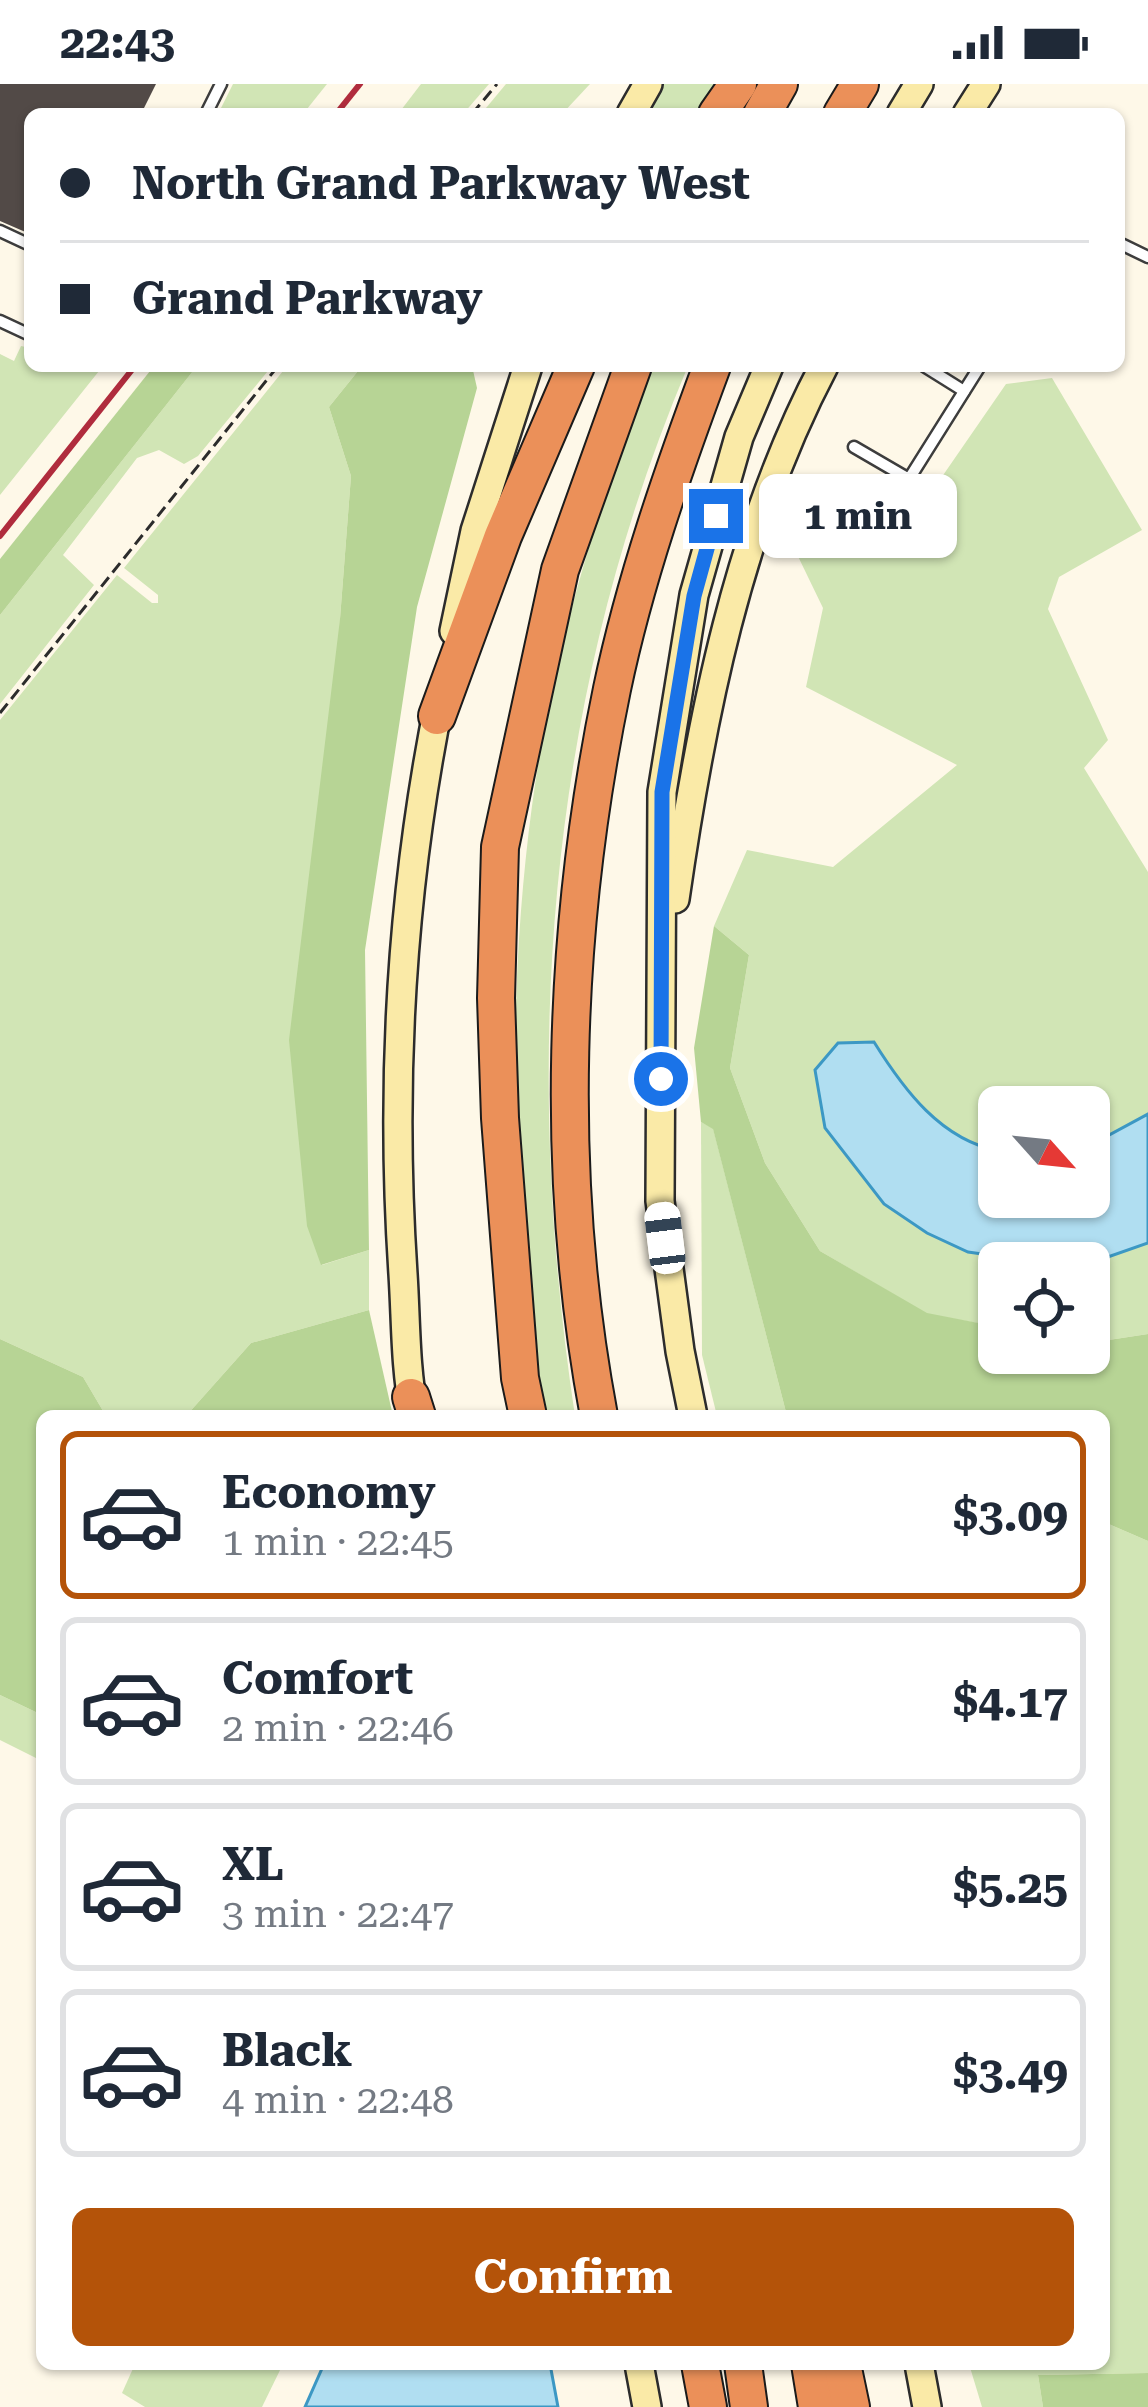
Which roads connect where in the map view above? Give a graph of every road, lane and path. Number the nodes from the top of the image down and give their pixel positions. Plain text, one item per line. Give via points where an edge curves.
1 (497, 84) edge
2 (477, 108) edge
3 (273, 372) edge
4 (526, 372) edge
5 (573, 372) edge
6 (631, 372) edge
7 (710, 372) edge
8 (766, 372) edge
9 (821, 372) edge
10 (934, 372) edge
11 (976, 372) edge
12 (964, 391) junction
13 (854, 447) dead end
14 (0, 713) edge
15 (437, 716) junction
16 (661, 998) junction
17 (500, 1118) junction
18 (414, 1410) edge
19 (502, 1410) edge
20 (528, 1410) edge
21 (598, 1410) edge
22 (692, 1410) edge
23 (640, 2370) edge
24 (701, 2370) edge
25 (744, 2370) edge
26 (811, 2370) edge
27 (843, 2370) edge
28 (867, 2370) edge
29 (920, 2370) edge
30 (647, 2407) edge
31 (708, 2407) edge
32 (749, 2407) edge
33 (817, 2407) edge
34 (851, 2407) edge
35 (870, 2407) edge
36 (927, 2407) edge

1 - 2 path
3 - 14 path
4 - 15 main road via 475,531
5 - 15 highway
6 - 17 highway via 560,569 500,847
7 - 21 highway via 637,589 580,884 574,1216
8 - 16 main road via 739,437 694,596 662,792
9 - 16 main road via 749,550 695,760
10 - 12 lane
11 - 12 lane
12 - 13 lane via 909,479
15 - 18 main road via 417,809 400,970 397,1185
16 - 22 main road via 660,1201
17 - 19 highway via 483,1169
17 - 20 highway
23 - 30 main road
24 - 31 highway
25 - 32 highway
26 - 33 highway
27 - 34 highway
28 - 35 highway
29 - 36 main road

